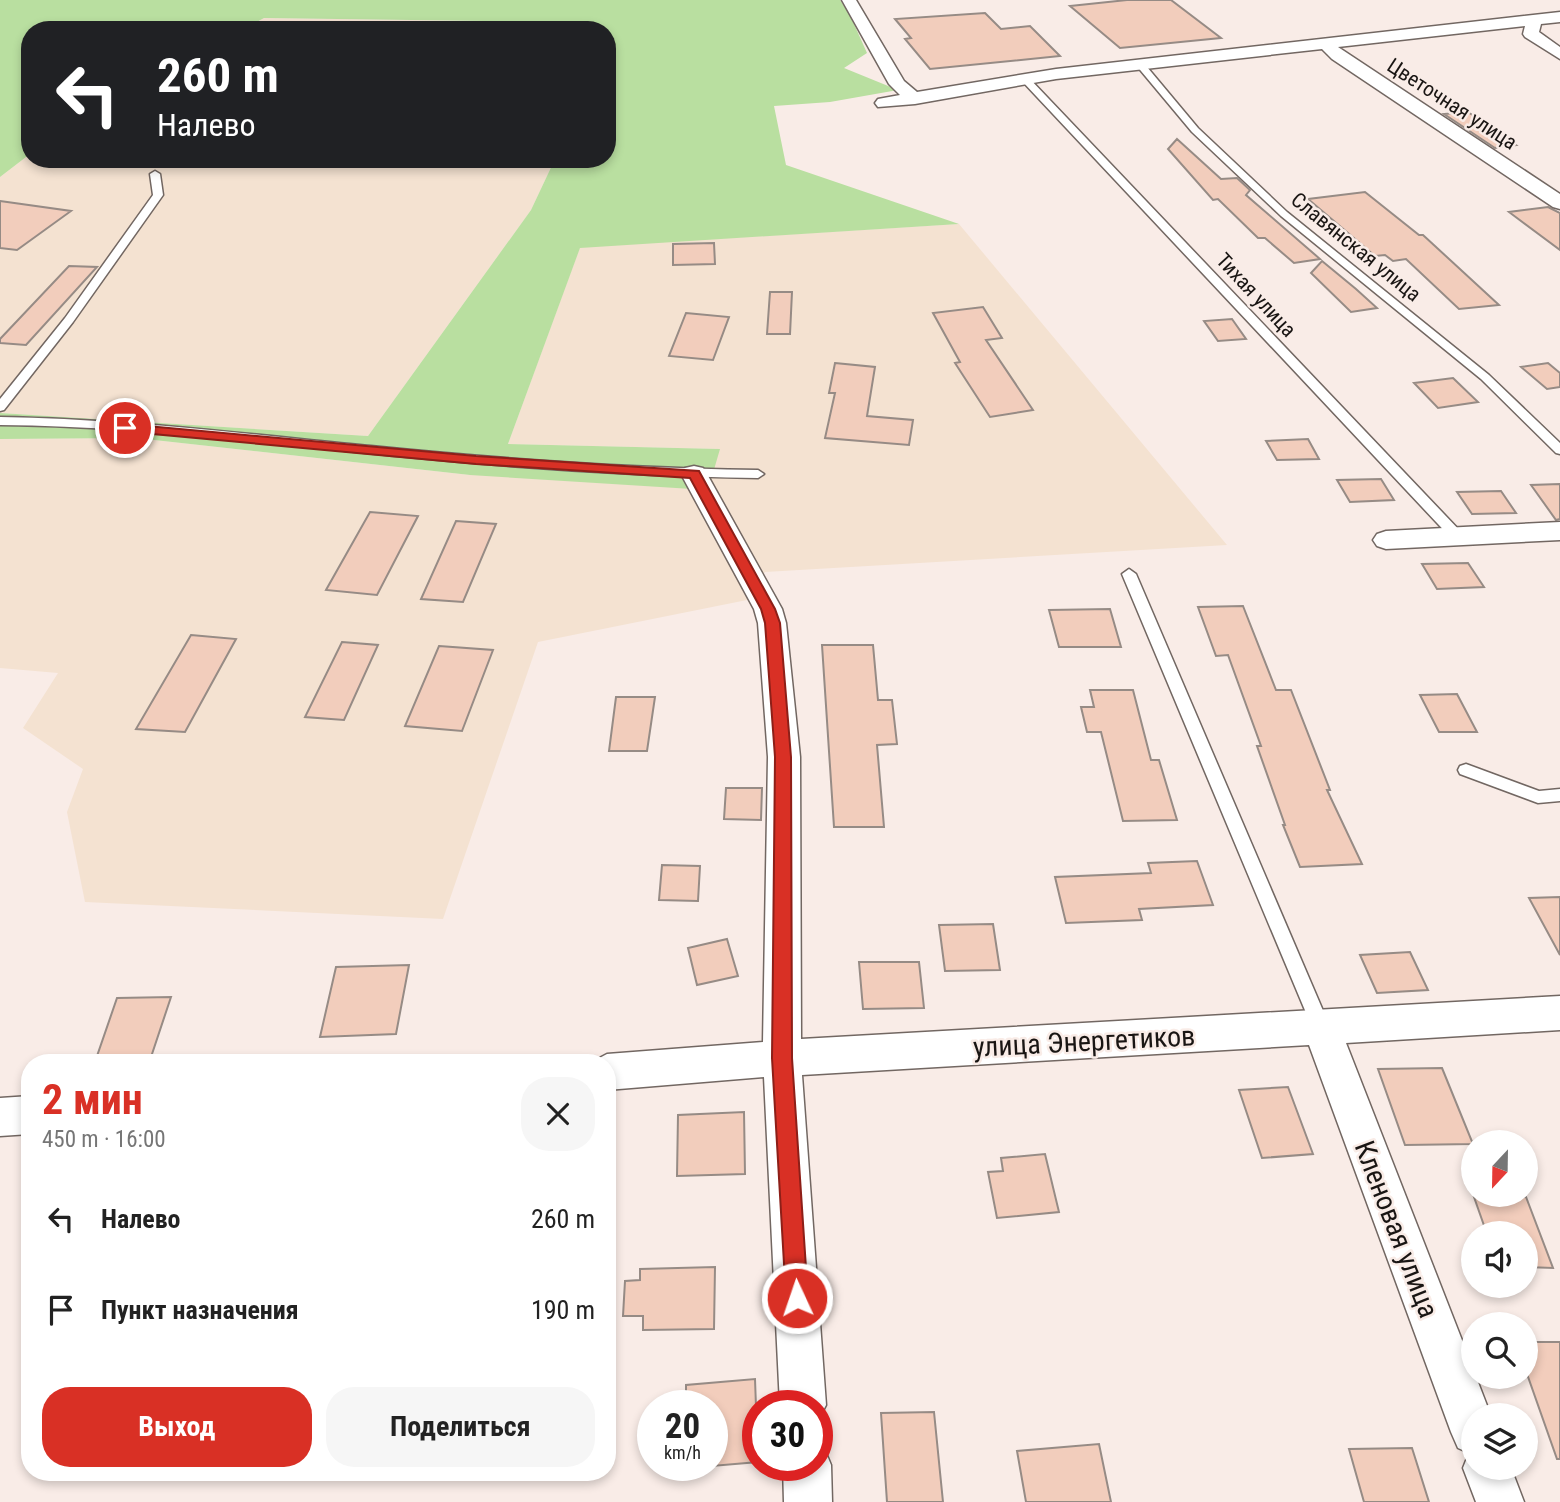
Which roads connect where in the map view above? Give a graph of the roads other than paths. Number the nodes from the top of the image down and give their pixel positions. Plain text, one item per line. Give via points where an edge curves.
1 (849, 0) edge
2 (1560, 17) edge
3 (1534, 20) junction
4 (1332, 41) junction
5 (1560, 54) edge
6 (1139, 63) junction
7 (1025, 79) junction
8 (915, 99) junction
9 (884, 103) dead end
10 (155, 174) dead end
11 (1560, 203) edge
12 (0, 407) edge
13 (0, 421) edge
14 (1560, 450) edge
15 (694, 474) junction
16 (758, 474) dead end
17 (1560, 531) edge
18 (1458, 537) junction
19 (1386, 540) dead end
20 (1129, 574) dead end
21 (1466, 770) dead end
22 (1560, 795) edge
23 (1560, 1013) edge
24 (1321, 1027) junction
25 (782, 1058) junction
26 (616, 1071) edge
27 (21, 1116) edge
28 (0, 1118) edge
29 (802, 1390) edge
30 (1463, 1403) edge
31 (1492, 1480) edge
32 (807, 1481) edge
33 (808, 1502) edge
34 (1500, 1502) edge

1 - 8 street via 897,84
2 - 3 street
3 - 4 street
3 - 5 street via 1531,34
4 - 6 street
4 - 11 street, Цветочная улица via 1327,45 1338,56
6 - 7 street
6 - 14 lane, Славянская улица via 1195,130 1284,214 1485,377
7 - 8 street
7 - 18 lane, Тихая улица
8 - 9 street
10 - 12 lane via 158,195
13 - 15 lane via 177,431 476,460
15 - 16 lane
15 - 25 street via 772,623 783,757
17 - 18 street
18 - 19 street
20 - 24 lane
21 - 22 lane via 1538,797
23 - 24 street, улица Энергетиков
24 - 25 street, улица Энергетиков
24 - 30 street, Кленовая улица
25 - 26 street, улица Энергетиков
25 - 29 street
27 - 28 street
31 - 34 street
32 - 33 street

